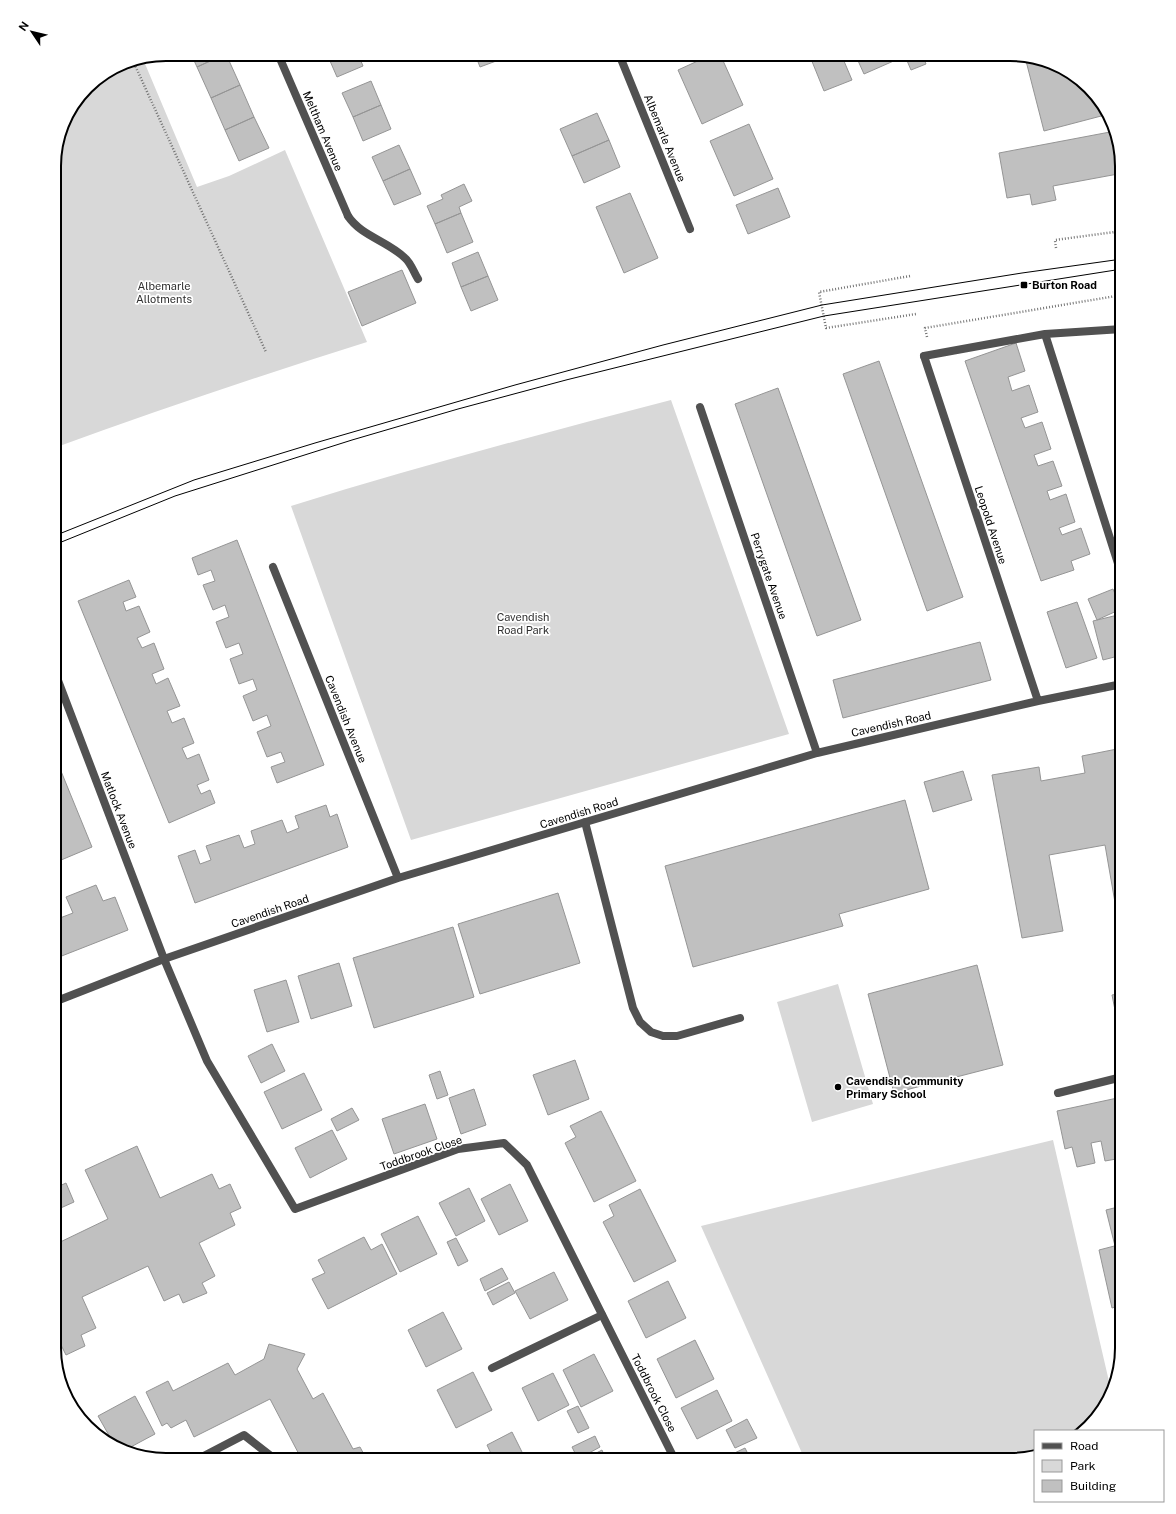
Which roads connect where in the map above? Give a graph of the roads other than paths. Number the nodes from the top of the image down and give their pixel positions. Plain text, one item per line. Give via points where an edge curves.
1 (281, 61) edge
2 (622, 61) edge
3 (690, 229) dead end
4 (418, 279) dead end
5 (1115, 329) edge
6 (1045, 334) junction
7 (700, 407) dead end
8 (1115, 554) edge
9 (273, 567) dead end
10 (1115, 685) edge
11 (61, 688) edge
12 (1038, 701) junction
13 (817, 753) junction
14 (585, 822) junction
15 (398, 878) junction
16 (164, 959) junction
17 (61, 999) edge
18 (740, 1018) dead end
19 (1115, 1079) edge
20 (1058, 1093) dead end
21 (295, 1209) joint
22 (602, 1315) junction
23 (492, 1368) dead end
24 (209, 1453) edge
25 (267, 1453) edge
26 (671, 1453) edge

1 - 4 street, Meltham Avenue via 348,216 354,225 407,259
2 - 3 street, Albemarle Avenue
5 - 6 street
6 - 8 street
6 - 12 street, Leopold Avenue via 924,356
7 - 13 street, Perrygate Avenue
9 - 15 street, Cavendish Avenue
10 - 12 street, Cavendish Road
11 - 16 street, Matlock Avenue
12 - 13 street, Cavendish Road
13 - 14 street, Cavendish Road
14 - 15 street, Cavendish Road
14 - 18 street via 633,1008 640,1022 651,1032 663,1036 677,1036
15 - 16 street, Cavendish Road
16 - 17 street, Cavendish Road
16 - 21 street, Matlock Avenue via 207,1061
19 - 20 street
21 - 22 street, Toddbrook Close via 458,1149 504,1143 527,1165
22 - 23 street
22 - 26 street, Toddbrook Close
24 - 25 street via 244,1435

